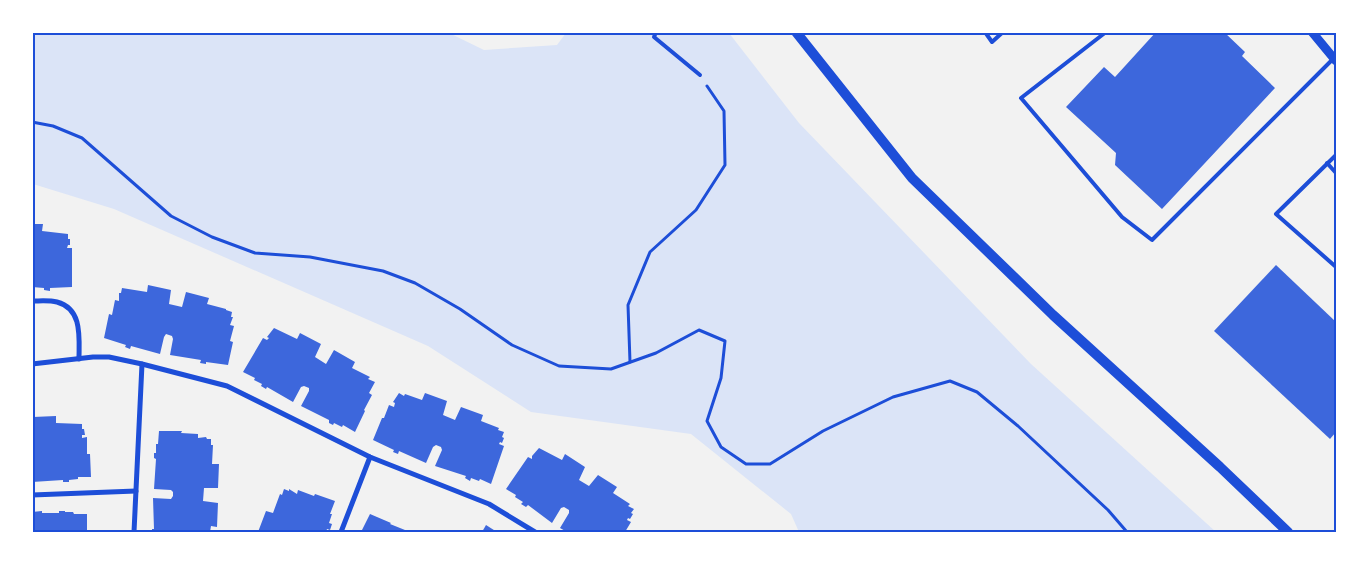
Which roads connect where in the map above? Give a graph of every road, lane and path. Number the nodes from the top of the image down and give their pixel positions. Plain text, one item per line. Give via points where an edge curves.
1 (656, 32) edge
2 (796, 32) edge
3 (985, 32) edge
4 (1003, 32) edge
5 (1106, 32) edge
6 (1312, 32) edge
7 (1335, 60) edge
8 (700, 75) joint
9 (32, 122) edge
10 (1336, 155) edge
11 (1327, 163) junction
12 (1336, 173) edge
13 (1336, 267) edge
14 (32, 301) edge
15 (79, 359) junction
16 (630, 362) junction
17 (32, 364) edge
18 (142, 364) junction
19 (370, 457) junction
20 (136, 491) junction
21 (32, 495) edge
22 (134, 532) edge
23 (342, 532) edge
24 (535, 532) edge
25 (1126, 532) edge
26 (1288, 532) edge

1 - 8 lane via 654,37
2 - 26 main road via 912,178 1053,315
3 - 4 lane via 992,42
5 - 7 lane via 1021,98 1122,217 1152,240
6 - 7 street
8 - 16 path via 724,111 725,165 696,210 650,252 628,306
9 - 16 path via 53,126 82,138 171,216 212,237 254,253 310,257 383,271 415,283 460,309 512,346 559,366 611,369
10 - 11 lane
11 - 12 lane
11 - 13 lane via 1276,214
14 - 15 street via 57,302 72,312 79,328
15 - 17 street
15 - 18 street via 109,357
16 - 25 path via 698,330 725,341 721,378 707,421 721,447 746,464 770,464 822,430 893,396 950,382 977,392 1018,426 1108,510
18 - 19 street via 227,386
18 - 20 street
19 - 23 street
19 - 24 street via 489,504
20 - 21 street
20 - 22 street

